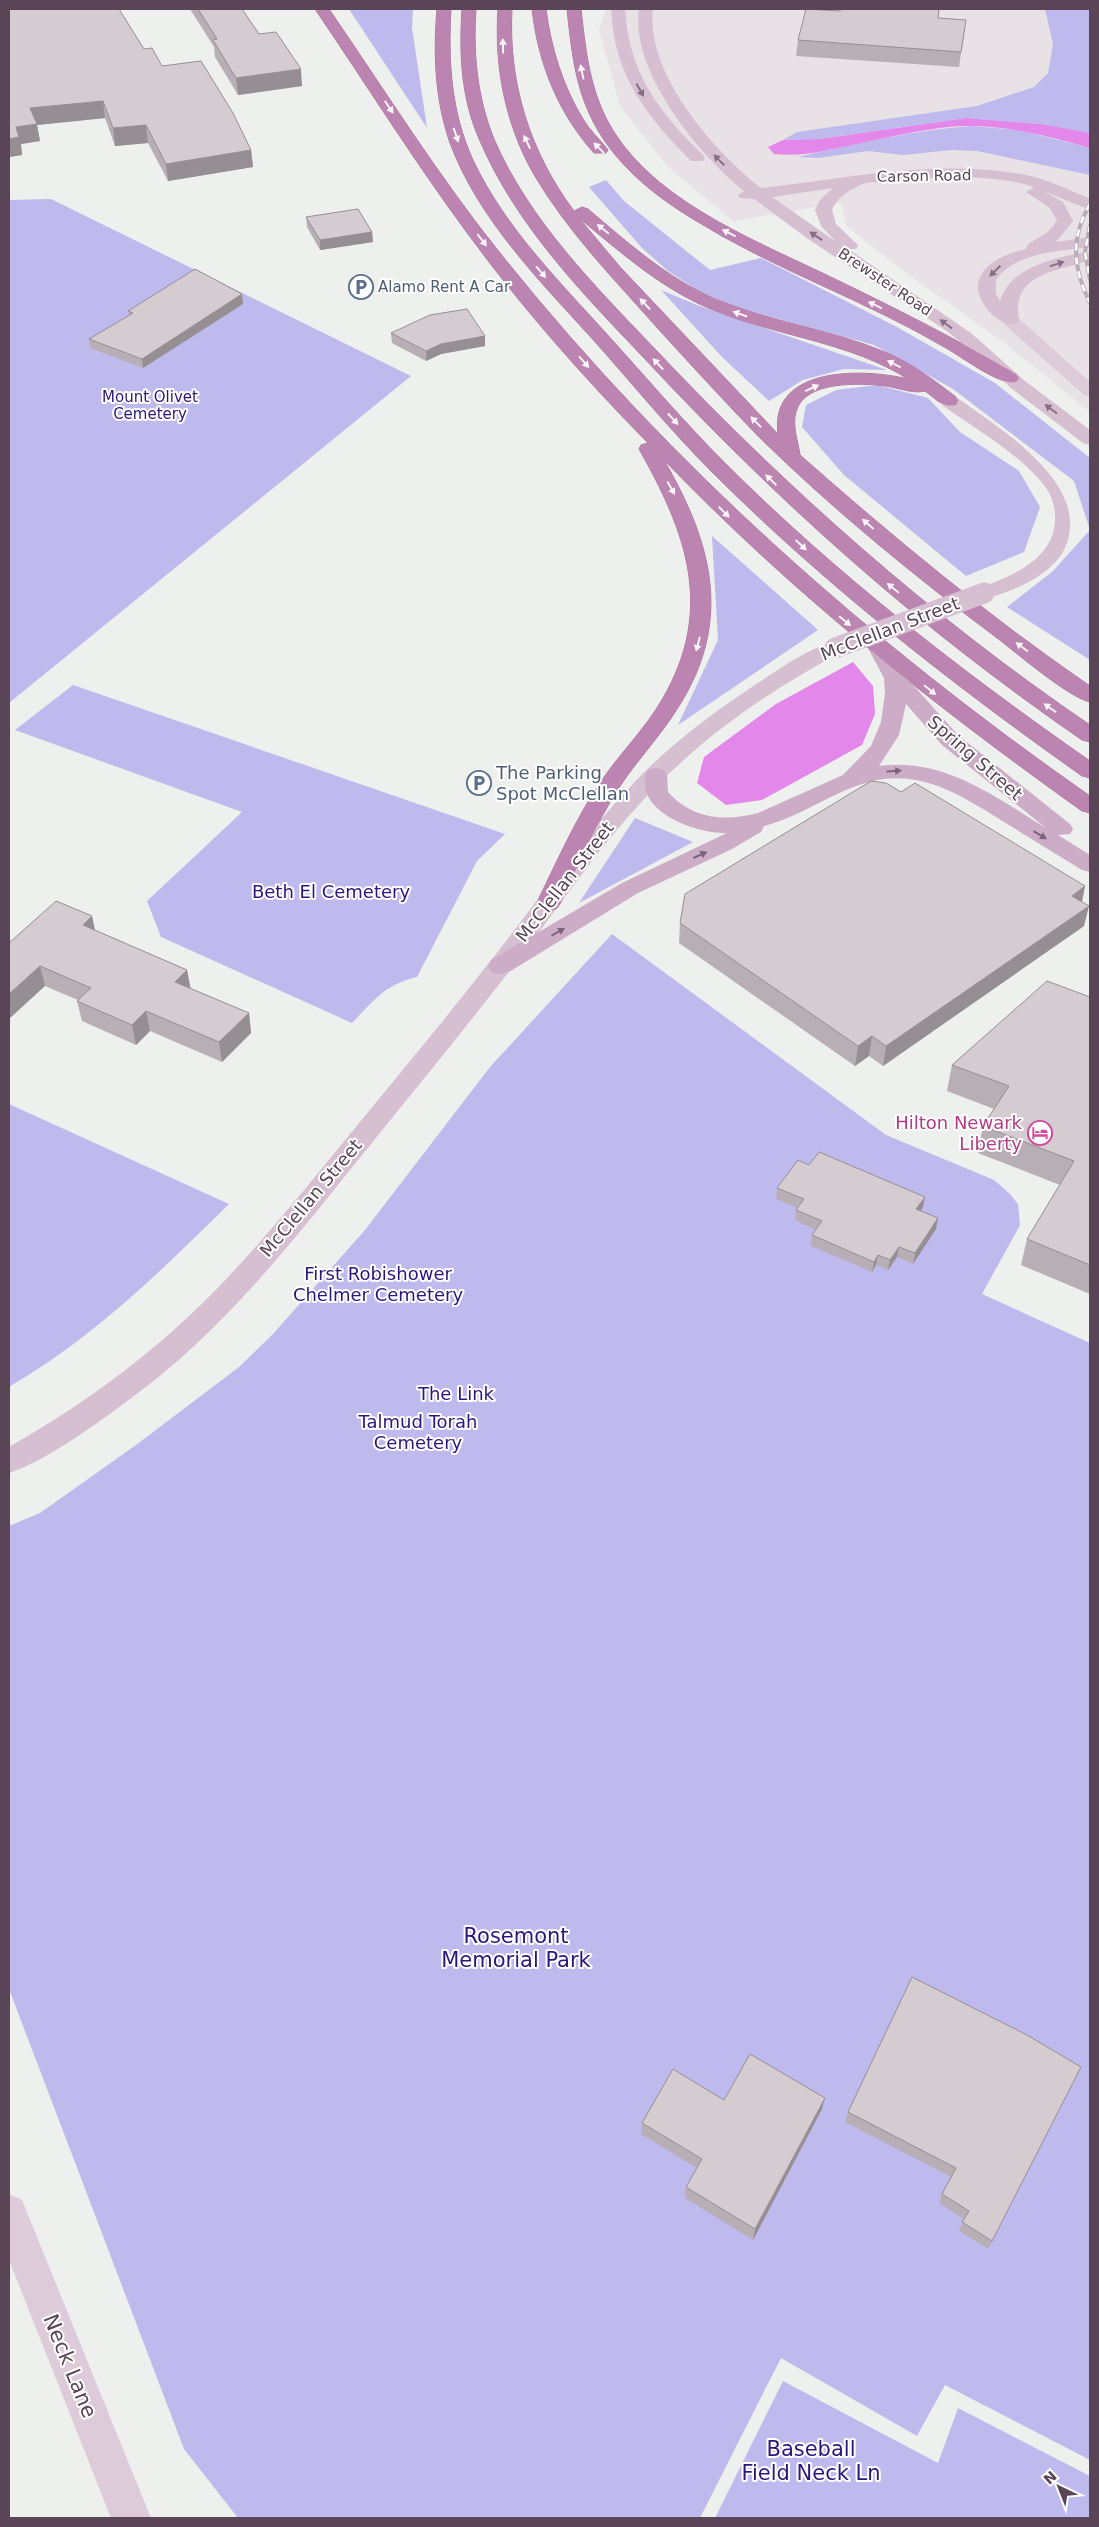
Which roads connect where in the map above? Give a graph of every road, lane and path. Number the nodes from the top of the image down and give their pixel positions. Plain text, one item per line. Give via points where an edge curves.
1 (322, 9) edge
2 (338, 9) edge
3 (444, 9) edge
4 (469, 9) edge
5 (505, 9) edge
6 (539, 9) edge
7 (574, 9) edge
8 (618, 9) edge
9 (646, 9) edge
10 (428, 31) dead end
11 (375, 86) junction
12 (444, 88) junction
13 (972, 174) junction
14 (869, 177) junction
15 (1028, 181) junction
16 (654, 185) junction
17 (549, 186) junction
18 (754, 194) junction
19 (1090, 194) edge
20 (1090, 205) edge
21 (1090, 242) edge
22 (1025, 253) junction
23 (1090, 257) edge
24 (901, 291) junction
25 (1010, 320) junction
26 (1010, 378) junction
27 (1090, 392) edge
28 (618, 401) junction
29 (949, 401) junction
30 (1090, 439) edge
31 (791, 456) junction
32 (878, 648) junction
33 (895, 678) junction
34 (1090, 696) edge
35 (1090, 735) edge
36 (1090, 771) edge
37 (656, 774) junction
38 (847, 782) junction
39 (1090, 806) edge
40 (783, 811) junction
41 (1090, 849) edge
42 (1090, 865) edge
43 (548, 904) junction
44 (500, 966) junction
45 (9, 1461) edge
46 (9, 2213) edge
47 (131, 2518) edge

1 - 11 highway
2 - 11 highway
3 - 12 highway via 441,47
35 -> 4 highway via 970,650 813,520 699,408 572,268 519,199 487,140 468,70
17 -> 5 highway via 525,140 510,97 504,57
16 -> 6 highway via 609,158 583,127 553,71
16 -> 7 highway via 620,151 592,106 581,68
8 -> 18 street, Brewster Road via 623,50 648,103 675,136 730,190
18 -> 9 street, Brewster Road via 712,153 670,95 646,35
10 - 12 highway
11 -> 28 highway via 448,195 499,262
12 -> 36 highway via 460,145 491,205 534,264 682,429 762,509 858,595 969,684
13 - 14 street, Carson Road
13 - 15 street, Carson Road
13 - 22 street via 1031,191 1062,210 1065,221 1058,231
14 - 18 street, Carson Road
14 - 24 street via 831,197 824,207 823,217 831,231 881,270
15 - 19 street
15 - 20 street, Carson Road
26 -> 16 highway via 945,340 717,227
29 -> 17 highway via 915,375 877,355 747,317 686,292 657,273
31 -> 17 highway via 757,424 624,281
24 -> 18 street, Brewster Road
21 - 22 street
22 -> 25 street via 994,271 986,285 990,299
25 -> 23 street via 1008,298 1024,278 1059,263
26 -> 24 street, Brewster Road via 976,345
25 - 27 street
30 -> 26 street, Brewster Road
28 -> 32 highway via 734,522
28 -> 43 highway via 673,491 688,528 704,593 700,634 693,660 681,685 664,714 598,803
31 -> 29 highway via 786,411 798,395 822,384 856,378 887,379 920,388
29 - 37 street, McClellan Street, bridge via 1039,469 1056,488 1064,509 1064,529 1050,556 1019,579 835,648 779,678 721,719
34 -> 31 highway via 942,587
32 - 33 main road, Spring Street
32 -> 39 highway via 967,719
33 - 38 main road via 896,713 890,736 876,757
33 - 41 main road, Spring Street via 923,712 966,754 1040,814
37 - 40 main road via 655,786 661,799 675,811 706,824 740,826
37 - 43 street, McClellan Street via 606,827
38 - 40 main road
38 -> 42 main road via 889,771 921,772 944,778
44 -> 40 main road via 636,884 724,844
43 - 44 street, McClellan Street
44 - 45 street, McClellan Street via 283,1234 194,1330 92,1411
46 - 47 street, Neck Lane

